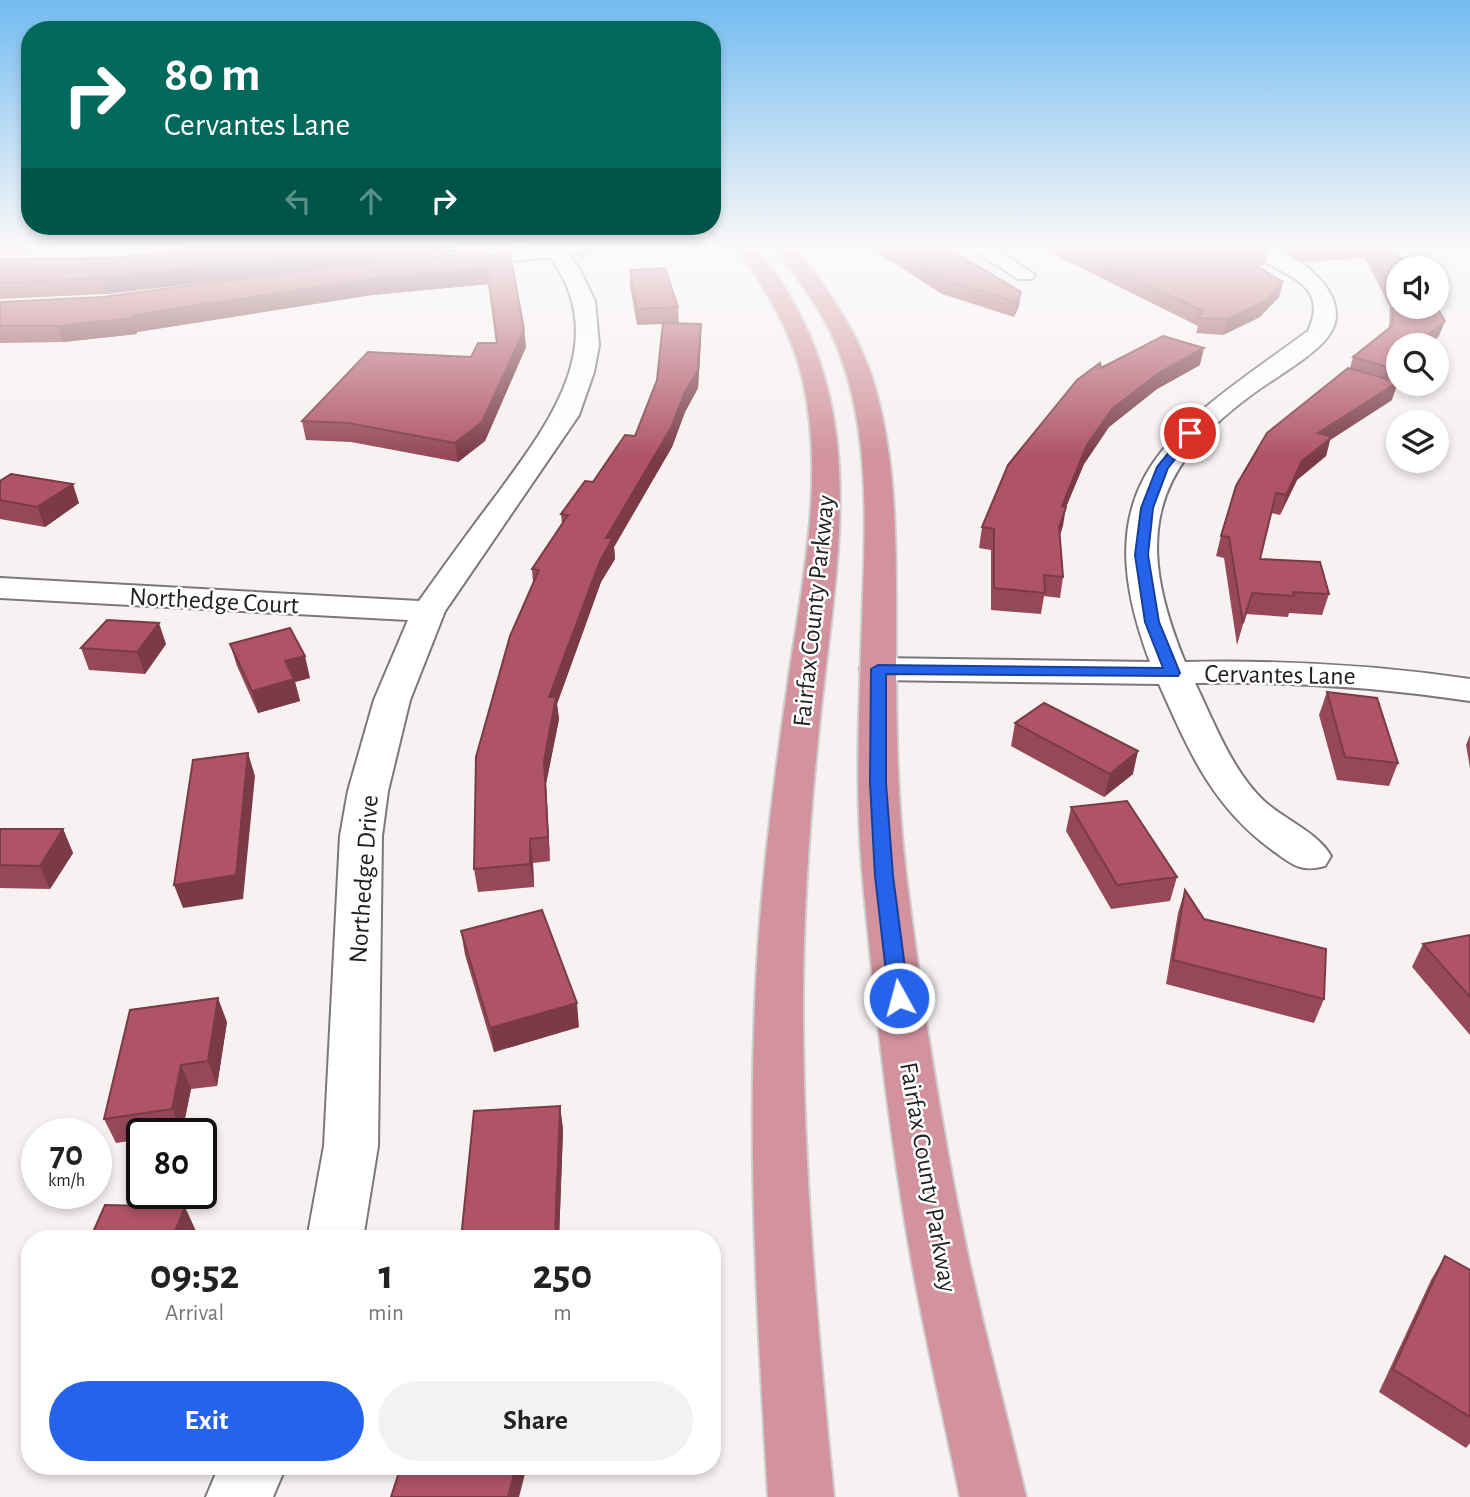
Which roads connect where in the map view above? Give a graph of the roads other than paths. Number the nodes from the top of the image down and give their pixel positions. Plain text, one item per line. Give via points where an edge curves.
1 (585, 317) edge
2 (790, 317) edge
3 (835, 317) edge
4 (1325, 317) edge
5 (0, 588) edge
6 (428, 611) junction
7 (878, 669) junction
8 (1172, 673) junction
9 (1470, 691) edge
10 (1310, 856) dead end
11 (337, 1230) edge
12 (250, 1475) edge
13 (239, 1497) edge
14 (801, 1497) edge
15 (993, 1497) edge

1 - 6 street, Northedge Drive via 582,372 566,415
2 - 14 highway, Fairfax County Parkway via 808,359 823,426 827,491 781,934 778,1099 784,1273
3 - 7 highway, Fairfax County Parkway via 856,362 871,416 881,516
4 - 8 street via 1318,335 1200,423 1163,467 1147,508 1141,555 1152,622
5 - 6 street, Northedge Court
6 - 11 street, Northedge Drive via 392,701 368,791 355,941 351,1146
7 - 8 street, Cervantes Lane
7 - 15 highway, Fairfax County Parkway via 884,876 910,1076 936,1235
8 - 9 street, Cervantes Lane via 1340,674
8 - 10 street via 1234,792 1257,817
12 - 13 street

